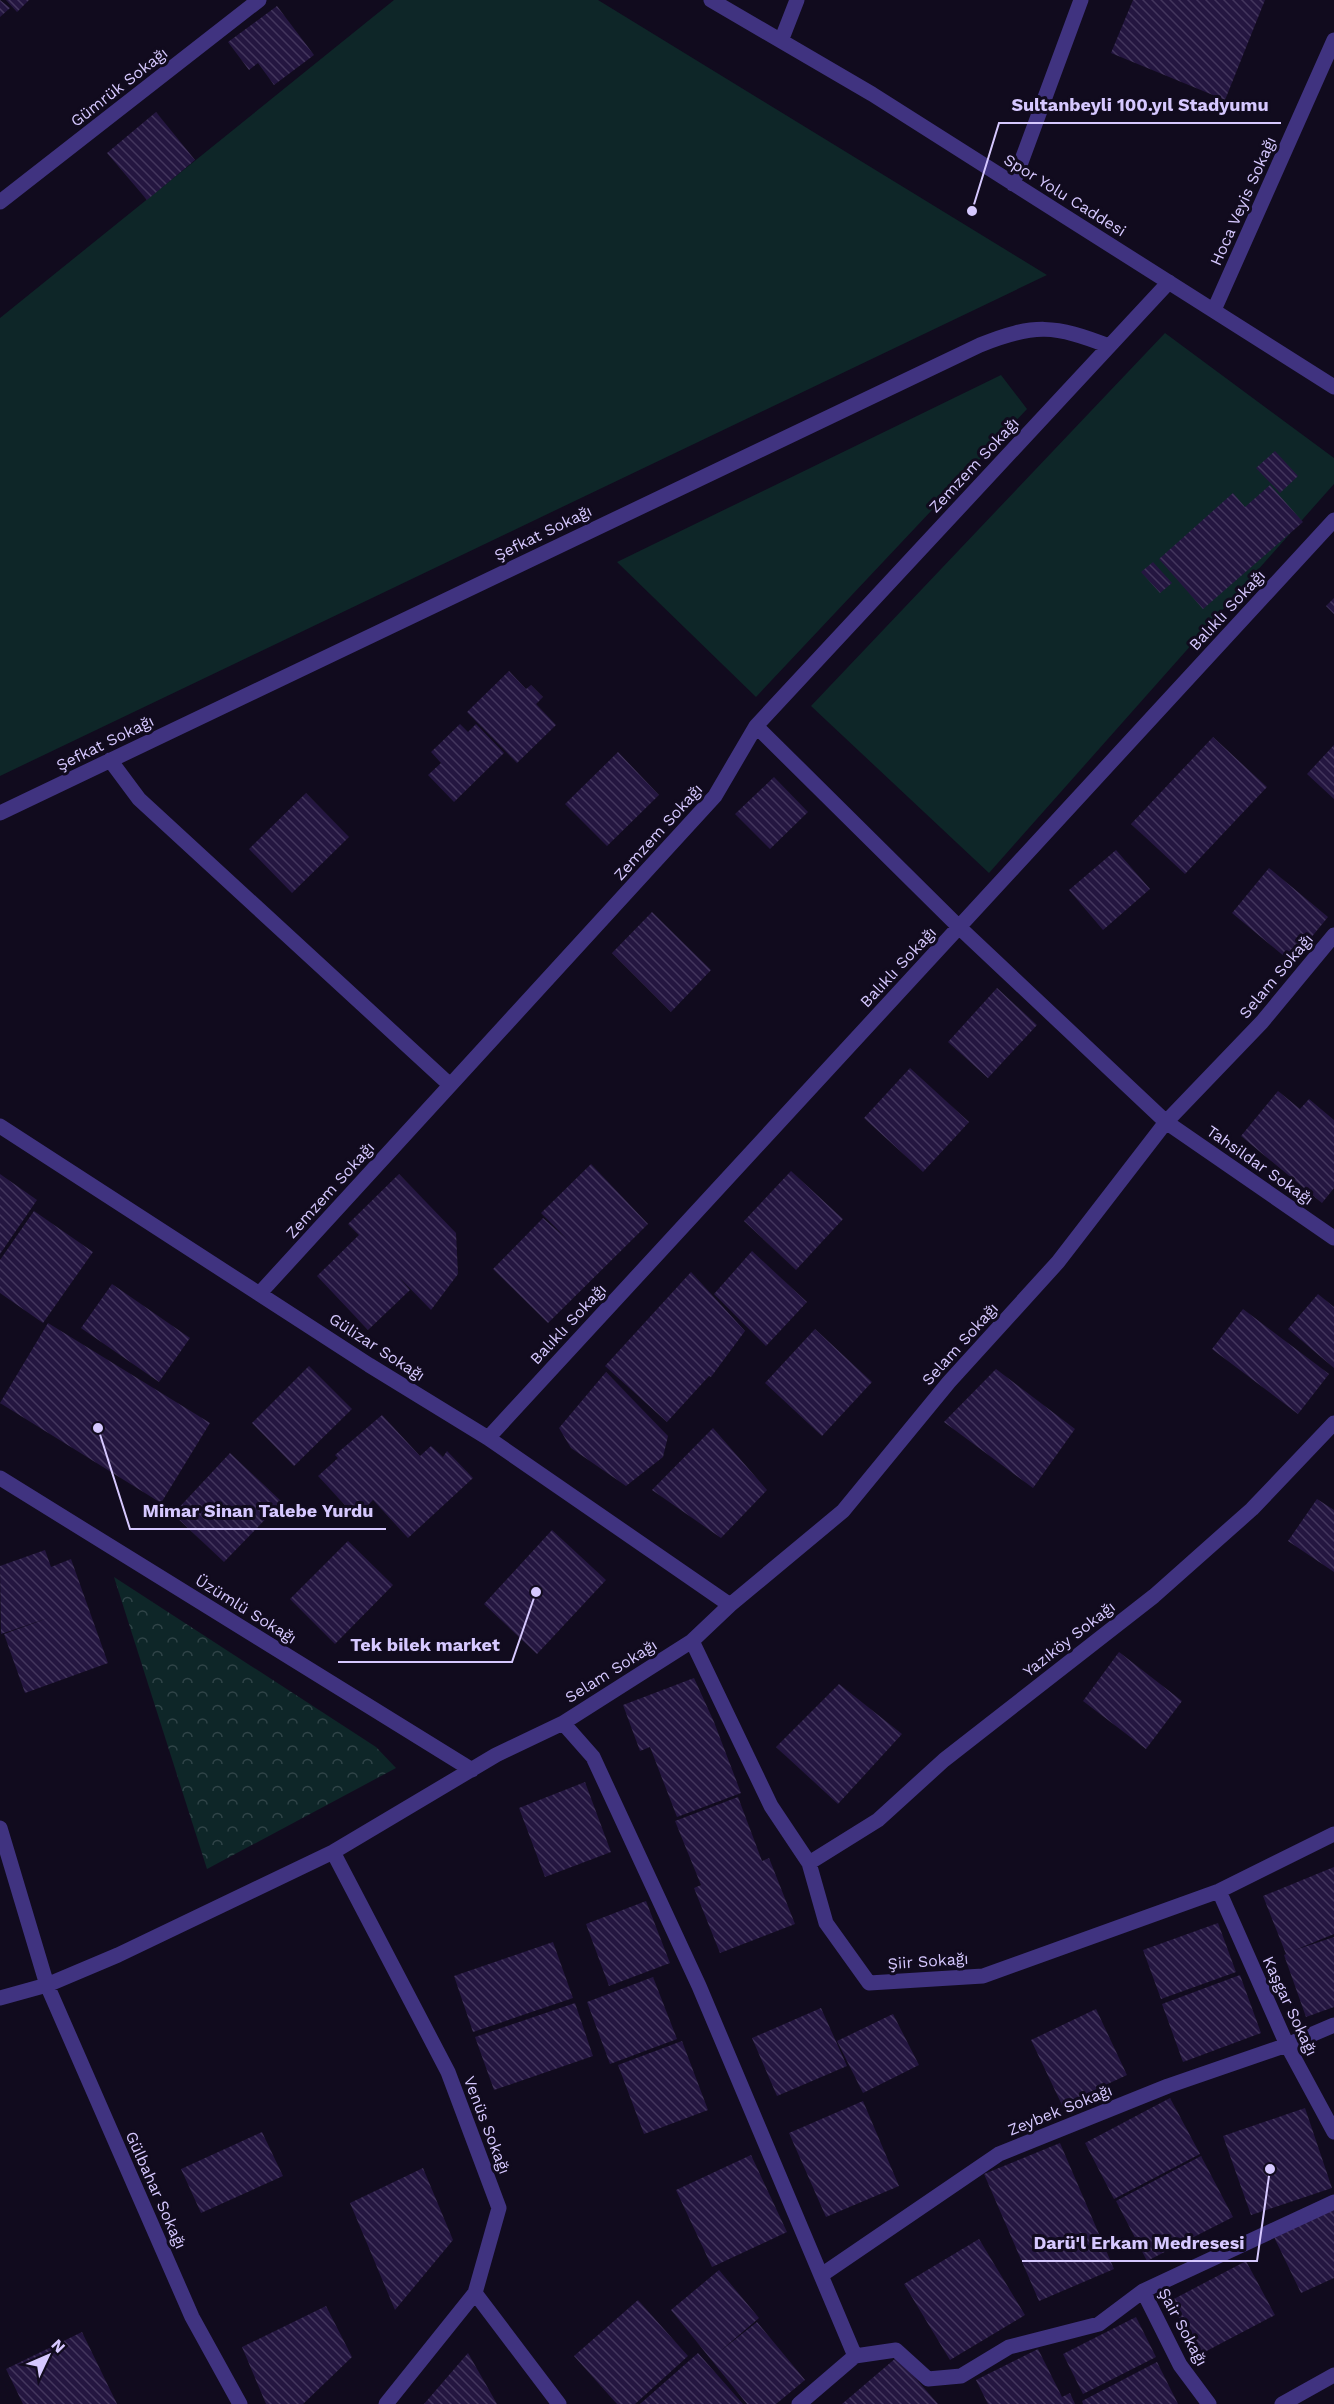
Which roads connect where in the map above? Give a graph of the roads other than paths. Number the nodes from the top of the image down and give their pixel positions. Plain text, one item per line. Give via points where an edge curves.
1 (259, 0) edge
2 (711, 0) edge
3 (797, 0) edge
4 (1081, 0) edge
5 (1334, 40) edge
6 (781, 41) junction
7 (1013, 184) junction
8 (0, 202) edge
9 (1169, 282) junction
10 (1214, 310) junction
11 (1109, 346) junction
12 (1334, 387) edge
13 (1334, 520) edge
14 (756, 726) junction
15 (110, 760) junction
16 (0, 813) edge
17 (960, 928) junction
18 (1334, 935) edge
19 (450, 1084) junction
20 (1166, 1122) junction
21 (0, 1126) edge
22 (1334, 1238) edge
23 (260, 1293) junction
24 (1334, 1423) edge
25 (488, 1438) junction
26 (0, 1478) edge
27 (730, 1605) junction
28 (692, 1641) junction
29 (563, 1723) junction
30 (472, 1770) junction
31 (0, 1828) edge
32 (1334, 1834) edge
33 (333, 1852) junction
34 (808, 1863) junction
35 (1220, 1892) junction
36 (47, 1985) junction
37 (0, 1998) edge
38 (1334, 2025) edge
39 (1287, 2045) junction
40 (1334, 2132) edge
41 (1334, 2202) edge
42 (823, 2274) junction
43 (1143, 2291) junction
44 (475, 2293) junction
45 (855, 2356) junction
46 (1334, 2375) edge
47 (240, 2404) edge
48 (387, 2404) edge
49 (559, 2404) edge
50 (799, 2404) edge
51 (1209, 2404) edge
52 (1282, 2404) edge

1 - 8 street, Gümrük Sokağı
2 - 6 street, Spor Yolu Caddesi
3 - 6 street
4 - 7 street
5 - 10 street, Hoca Veyis Sokağı
6 - 7 street, Spor Yolu Caddesi
7 - 9 street, Spor Yolu Caddesi
9 - 10 street, Spor Yolu Caddesi
9 - 11 street, Zemzem Sokağı
10 - 12 street, Spor Yolu Caddesi
11 - 14 street, Zemzem Sokağı
11 - 15 street, Şefkat Sokağı via 1073,332 1045,328 1013,331
13 - 17 street, Balıklı Sokağı
14 - 17 street, Tahsildar Sokağı
14 - 19 street, Zemzem Sokağı via 715,796
15 - 16 street, Şefkat Sokağı
15 - 19 street via 139,799
17 - 20 street, Tahsildar Sokağı
17 - 25 street, Balıklı Sokağı
18 - 20 street, Selam Sokağı via 1262,1022
19 - 23 street, Zemzem Sokağı
20 - 22 street, Tahsildar Sokağı
20 - 27 street, Selam Sokağı via 1058,1262 949,1382 843,1511
21 - 23 street, Gülizar Sokağı
23 - 25 street, Gülizar Sokağı
24 - 34 street, Yazıköy Sokağı via 1252,1509 1154,1596 944,1760 878,1820
25 - 27 street, Gülizar Sokağı
26 - 30 street, Üzümlü Sokağı
27 - 28 street, Selam Sokağı
28 - 29 street, Selam Sokağı
28 - 34 street, Şiir Sokağı via 771,1806
29 - 30 street, Selam Sokağı
29 - 42 street via 593,1756 699,1986
30 - 33 street, Selam Sokağı
31 - 36 street, Gülbahar Sokağı
32 - 35 street
33 - 36 street, Selam Sokağı
33 - 44 street, Venüs Sokağı via 448,2072 499,2208
34 - 35 street, Şiir Sokağı via 826,1923 869,1983 983,1976
35 - 39 street, Kaşgar Sokağı
36 - 37 street, Selam Sokağı
36 - 47 street, Gülbahar Sokağı via 192,2317
38 - 39 street, Zeybek Sokağı
39 - 40 street, Kaşgar Sokağı
39 - 42 street, Zeybek Sokağı via 1168,2085 999,2154
41 - 43 street, Şair Sokağı
42 - 45 street
43 - 45 street via 1099,2324 1009,2347 961,2376 928,2379 896,2350
43 - 51 street, Şair Sokağı via 1180,2365
44 - 48 street, Venüs Sokağı
44 - 49 street
45 - 50 street
46 - 52 street

